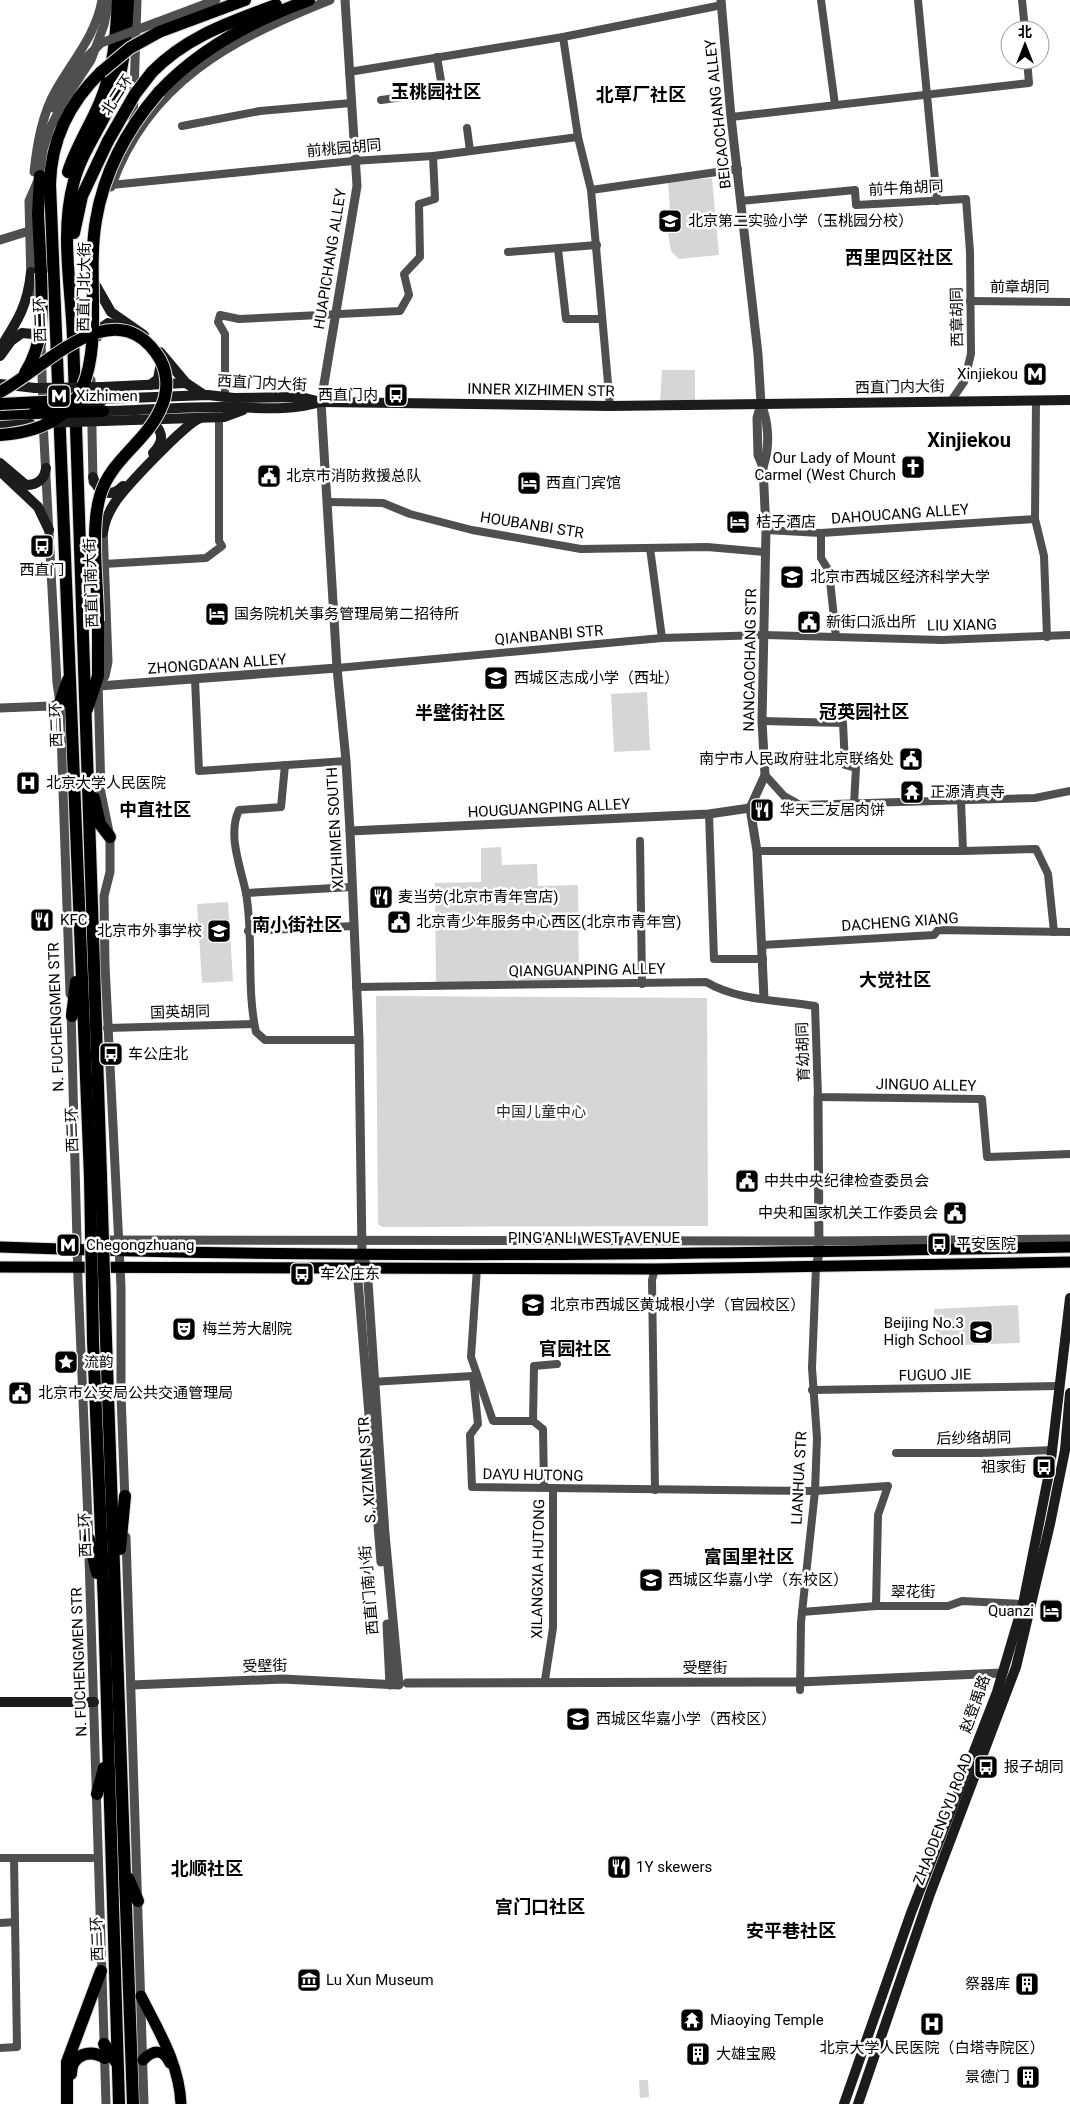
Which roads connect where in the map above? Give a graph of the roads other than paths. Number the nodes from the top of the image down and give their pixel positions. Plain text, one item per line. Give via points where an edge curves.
1 (102, 0) edge
2 (109, 0) edge
3 (118, 0) edge
4 (128, 0) edge
5 (137, 0) edge
6 (216, 0) edge
7 (245, 0) edge
8 (290, 0) edge
9 (309, 0) edge
10 (330, 0) edge
11 (345, 0) edge
12 (820, 0) edge
13 (918, 0) edge
14 (1022, 0) edge
15 (721, 2) edge
16 (1024, 20) edge
17 (157, 28) junction
18 (564, 37) junction
19 (437, 57) junction
20 (1029, 70) edge
21 (349, 72) junction
22 (928, 95) junction
23 (381, 100) dead end
24 (351, 103) junction
25 (836, 104) junction
26 (731, 117) junction
27 (182, 126) dead end
28 (467, 128) dead end
29 (41, 132) junction
30 (578, 137) junction
31 (133, 140) junction
32 (470, 151) junction
33 (53, 155) junction
34 (433, 156) junction
35 (353, 160) junction
36 (738, 169) junction
37 (40, 176) joint
38 (112, 184) junction
39 (591, 190) junction
40 (966, 198) joint
41 (937, 201) junction
42 (741, 202) junction
43 (33, 210) junction
44 (29, 231) junction
45 (0, 240) edge
46 (597, 246) junction
47 (558, 249) junction
48 (508, 252) dead end
49 (34, 269) junction
50 (55, 278) junction
51 (95, 284) junction
52 (71, 286) junction
53 (970, 301) junction
54 (1070, 302) edge
55 (334, 315) junction
56 (602, 320) junction
57 (96, 338) junction
58 (41, 345) junction
59 (0, 348) edge
60 (0, 356) edge
61 (22, 377) junction
62 (0, 384) edge
63 (186, 384) junction
64 (150, 385) junction
65 (0, 392) edge
66 (204, 395) junction
67 (225, 398) junction
68 (1036, 400) junction
69 (1070, 400) edge
70 (321, 402) junction
71 (951, 402) junction
72 (0, 404) edge
73 (103, 404) junction
74 (761, 404) junction
75 (610, 406) junction
76 (248, 409) junction
77 (0, 414) edge
78 (200, 418) junction
79 (219, 418) junction
80 (145, 420) junction
81 (0, 426) edge
82 (0, 436) edge
83 (0, 463) edge
84 (763, 467) joint
85 (46, 468) junction
86 (0, 471) edge
87 (93, 477) junction
88 (328, 502) junction
89 (1035, 519) junction
90 (49, 530) junction
91 (766, 530) junction
92 (103, 533) junction
93 (821, 533) junction
94 (650, 548) junction
95 (765, 552) junction
96 (104, 564) junction
97 (765, 635) junction
98 (1070, 635) edge
99 (836, 637) junction
100 (1047, 637) junction
101 (662, 638) junction
102 (337, 668) junction
103 (70, 673) junction
104 (195, 679) junction
105 (96, 689) junction
106 (60, 703) junction
107 (0, 708) edge
108 (86, 716) junction
109 (762, 721) junction
110 (346, 761) junction
111 (285, 765) junction
112 (87, 770) junction
113 (766, 775) junction
114 (1070, 791) edge
115 (961, 801) junction
116 (854, 804) junction
117 (750, 808) junction
118 (710, 814) junction
119 (350, 831) junction
120 (110, 837) junction
121 (640, 841) dead end
122 (757, 851) junction
123 (963, 851) junction
124 (352, 887) junction
125 (246, 893) junction
126 (354, 926) junction
127 (248, 931) junction
128 (1054, 932) junction
129 (1070, 932) edge
130 (81, 942) junction
131 (762, 944) junction
132 (763, 959) junction
133 (642, 984) junction
134 (356, 987) junction
135 (764, 998) junction
136 (815, 1006) joint
137 (72, 1016) junction
138 (254, 1024) junction
139 (107, 1028) junction
140 (359, 1040) junction
141 (818, 1098) junction
142 (1070, 1154) edge
143 (95, 1176) junction
144 (1070, 1239) edge
145 (362, 1241) junction
146 (819, 1241) junction
147 (78, 1244) junction
148 (118, 1246) junction
149 (0, 1247) edge
150 (1070, 1247) edge
151 (362, 1254) junction
152 (819, 1254) junction
153 (1070, 1262) edge
154 (816, 1267) junction
155 (0, 1268) edge
156 (78, 1268) junction
157 (120, 1268) junction
158 (362, 1268) junction
159 (477, 1268) junction
160 (655, 1269) junction
161 (1070, 1298) edge
162 (557, 1364) dead end
163 (371, 1383) junction
164 (1059, 1386) junction
165 (812, 1390) junction
166 (1070, 1393) edge
167 (533, 1421) junction
168 (1053, 1450) junction
169 (896, 1453) dead end
170 (544, 1487) junction
171 (553, 1490) junction
172 (655, 1490) junction
173 (815, 1491) junction
174 (125, 1496) junction
175 (89, 1539) junction
176 (110, 1604) junction
177 (1023, 1604) junction
178 (876, 1606) junction
179 (802, 1612) junction
180 (1002, 1673) junction
181 (546, 1680) dead end
182 (399, 1684) junction
183 (131, 1685) junction
184 (800, 1686) junction
185 (0, 1702) edge
186 (94, 1702) junction
187 (108, 1756) junction
188 (97, 1794) junction
189 (0, 1858) edge
190 (14, 1858) junction
191 (92, 1858) dead end
192 (125, 1871) junction
193 (138, 1901) junction
194 (15, 1922) junction
195 (0, 1923) edge
196 (100, 1972) junction
197 (141, 1996) junction
198 (104, 2044) junction
199 (0, 2048) edge
200 (105, 2058) junction
201 (143, 2060) junction
202 (117, 2064) junction
203 (69, 2104) edge
204 (106, 2104) edge
205 (119, 2104) edge
206 (133, 2104) edge
207 (144, 2104) edge
208 (176, 2104) edge
209 (181, 2104) edge
210 (844, 2104) edge
211 (858, 2104) edge

1 - 29 street via 91,34 56,89
2 - 37 street via 91,60 50,127
3 - 50 highway via 110,74 64,185
4 - 52 highway via 120,77 106,114 78,169 71,196 66,247
5 - 31 street
6 - 17 street
7 - 17 highway, 北二环
8 - 52 highway, 北二环, bridge via 202,35 172,54 135,94 88,180 79,205
9 - 82 highway, bridge via 217,44 183,69 159,92 124,141 99,203 92,255 92,353 85,384 69,408 50,422 32,430
10 - 31 street, 西直门北大街 via 251,34 205,62 167,94
11 - 21 street, HUAPICHANG ALLEY
12 - 25 street
13 - 22 street
14 - 16 street
15 - 18 street
15 - 26 street, BEICAOCHANG ALLEY
17 - 29 street, bridge via 101,42 59,98
17 - 33 highway, 北二环, bridge via 126,50 81,94 69,112
18 - 19 street
18 - 30 street
19 - 21 street
19 - 23 street via 442,86 411,96
20 - 22 street via 1030,83
21 - 24 street, HUAPICHANG ALLEY
22 - 25 street
22 - 41 street
24 - 27 street via 260,111
24 - 35 street, HUAPICHANG ALLEY
25 - 26 street
26 - 36 street, BEICAOCHANG ALLEY
28 - 32 street
29 - 43 street via 29,192
30 - 32 street, 前桃园胡同
30 - 39 street
31 - 38 street, 西直门北大街
32 - 34 street, 前桃园胡同
33 - 43 highway
33 - 50 highway, 西二环 via 50,204
34 - 35 street, 前桃园胡同
34 - 55 street via 435,199 419,204 420,257 404,274 409,295 400,311
35 - 38 street, 前桃园胡同
35 - 55 street, HUAPICHANG ALLEY via 355,202
36 - 39 street
36 - 42 street, BEICAOCHANG ALLEY
37 - 43 highway
38 - 51 street, 西直门北大街 via 98,237
39 - 46 street
40 - 41 street, 前牛角胡同
40 - 53 street, 西章胡同
41 - 42 street, 前牛角胡同 via 856,204 855,190
42 - 74 street, BEICAOCHANG ALLEY
43 - 44 street
43 - 49 highway
44 - 45 street
44 - 49 street
46 - 47 street
46 - 56 street
47 - 48 street
47 - 56 street via 566,319
49 - 58 street via 32,290 40,316
49 - 59 main road via 20,318
49 - 61 highway, bridge via 42,313 40,338 34,358
50 - 103 highway, 西二环
51 - 57 street, 西直门北大街
51 - 63 main road via 111,312 149,339
52 - 108 highway, 西二环
53 - 54 street, 前章胡同
53 - 71 street, 西章胡同 via 971,354 964,382
55 - 67 street via 238,319 220,315 218,322 225,334
55 - 70 street, HUAPICHANG ALLEY
56 - 75 street
57 - 64 main road via 102,326 111,323 129,329 148,342 160,355 161,363 157,381
57 - 87 street, 西直门北大街 via 91,382
58 - 60 main road via 37,336 24,332 11,341
58 - 85 street
61 - 65 highway, bridge
61 - 105 highway, bridge via 73,342 106,330 123,331 139,337 156,352 163,366 166,388 160,412 112,470 100,496 96,524
62 - 73 main road, bridge via 35,388
63 - 64 main road
63 - 66 main road
64 - 73 main road
66 - 67 main road, 西直门内大街
66 - 73 main road, 西直门内大街
67 - 70 main road, 西直门内大街 via 301,397
68 - 69 main road, 西直门内大街
68 - 71 main road, 西直门内大街
68 - 89 street
70 - 75 main road, INNER XIZHIMEN STR
70 - 76 main road, 西直门内大街 via 301,408
70 - 88 street, XIZHIMEN SOUTH
71 - 74 main road, 西直门内大街
72 - 73 highway, bridge
73 - 76 main road, 西直门内大街
73 - 77 highway, bridge
73 - 80 main road
73 - 81 main road, bridge via 34,424
74 - 75 main road, INNER XIZHIMEN STR
74 - 84 street, BEICAOCHANG ALLEY via 757,418 758,456
76 - 79 main road
78 - 79 main road
78 - 80 main road
78 - 92 main road via 182,430 117,499
79 - 96 street via 218,541 222,546 206,558
80 - 87 main road via 161,432 161,443 156,450 116,492 100,490
83 - 85 main road via 26,485 40,481
84 - 91 street, NANCAOCHANG STR
85 - 90 street
86 - 90 main road via 38,507
87 - 92 street, 西直门南大街
88 - 94 street, HOUBANBI STR via 382,503 410,514 480,532 581,549
88 - 102 street, XIZHIMEN SOUTH
89 - 93 street, DAHOUCANG ALLEY
89 - 100 street via 1044,556
90 - 106 street, N. FUCHENGMEN STR
91 - 93 street, DAHOUCANG ALLEY
91 - 95 street, NANCAOCHANG STR
92 - 96 street, 西直门南大街
93 - 99 street via 821,558 829,572
94 - 95 street, HOUBANBI STR via 707,547
94 - 101 street
95 - 97 street, NANCAOCHANG STR
96 - 105 street, 西直门南大街 via 107,667
97 - 99 street, LIU XIANG
97 - 101 street, QIANBANBI STR
97 - 109 street, NANCAOCHANG STR
98 - 100 street, LIU XIANG
99 - 100 street, LIU XIANG via 942,640
101 - 102 street, QIANBANBI STR
102 - 104 street, ZHONGDA'AN ALLEY
102 - 110 street, XIZHIMEN SOUTH
103 - 106 highway
103 - 130 highway, 西二环
104 - 105 street, ZHONGDA'AN ALLEY
104 - 111 street via 200,770
105 - 108 highway
105 - 120 street via 101,793
106 - 107 street
106 - 137 street, N. FUCHENGMEN STR
108 - 112 highway, 西二环
109 - 113 street, NANCAOCHANG STR
109 - 116 street via 844,723 845,765 856,768
110 - 111 street
110 - 119 street, XIZHIMEN SOUTH
111 - 125 street via 281,807 239,810 234,820 238,868
112 - 120 highway via 100,824
112 - 143 highway, 西二环
113 - 116 street via 784,796 800,805
113 - 117 street
114 - 115 street via 1035,798
115 - 116 street
115 - 123 street
117 - 118 street, HOUGUANGPING ALLEY
117 - 122 street
118 - 119 street, HOUGUANGPING ALLEY
118 - 132 street via 714,959
119 - 124 street, XIZHIMEN SOUTH
120 - 139 street via 110,872 104,896
121 - 133 street
122 - 123 street
122 - 131 street
123 - 128 street via 1036,849 1048,874
124 - 125 street
124 - 126 street, XIZHIMEN SOUTH
125 - 127 street
126 - 127 street
126 - 134 street, XIZHIMEN SOUTH
127 - 138 street
128 - 129 street, DACHENG XIANG
128 - 131 street, DACHENG XIANG via 938,930 934,935
130 - 137 highway
130 - 143 highway, 西二环
131 - 132 street
132 - 135 street
133 - 134 street, QIANGUANPING ALLEY
133 - 135 street, QIANGUANPING ALLEY via 706,982 730,994
134 - 140 street, XIZHIMEN SOUTH
135 - 136 street, QIANGUANPING ALLEY
136 - 141 street, 育幼胡同
137 - 147 street, N. FUCHENGMEN STR
138 - 139 street, 国英胡同
138 - 140 street via 256,1032 265,1040
139 - 148 street
140 - 145 street, XIZHIMEN SOUTH
141 - 142 street, JINGUO ALLEY via 982,1099 987,1157
141 - 146 street
143 - 176 highway, 西二环, bridge
144 - 146 street
145 - 146 street
145 - 148 street
145 - 151 street, XIZHIMEN SOUTH
146 - 152 street
147 - 148 main road, PING'ANLI WEST AVENUE
147 - 149 main road, PING'ANLI WEST AVENUE
147 - 156 street, N. FUCHENGMEN STR
148 - 151 main road, PING'ANLI WEST AVENUE
148 - 157 street
150 - 152 main road, PING'ANLI WEST AVENUE
151 - 152 main road, PING'ANLI WEST AVENUE
151 - 158 street, 西直门南小街
152 - 154 street
153 - 154 main road, PING'ANLI WEST AVENUE
154 - 160 main road, PING'ANLI WEST AVENUE
154 - 165 street, LIANHUA STR
155 - 156 main road, PING'ANLI WEST AVENUE
156 - 157 main road, PING'ANLI WEST AVENUE
156 - 175 street, N. FUCHENGMEN STR
157 - 158 main road, PING'ANLI WEST AVENUE
157 - 174 street
158 - 159 main road, PING'ANLI WEST AVENUE
158 - 163 street, 西直门南小街
159 - 160 main road, PING'ANLI WEST AVENUE
159 - 167 street via 471,1357 493,1421
160 - 172 street via 652,1280
161 - 164 main road, 赵登禹路
162 - 167 street via 534,1366
163 - 170 street, DAYU HUTONG via 473,1376 478,1424 470,1435 472,1487
163 - 182 street, 西直门南小街
164 - 165 street, FUGUO JIE
164 - 168 main road, 赵登禹路
165 - 173 street, LIANHUA STR via 817,1438
166 - 211 main road, ZHAODENGYU ROAD via 1065,1450 1016,1667 930,1894
167 - 170 street via 544,1429
168 - 169 street, 后纱络胡同
168 - 177 main road, 赵登禹路
170 - 171 street, DAYU HUTONG
171 - 172 street, DAYU HUTONG
171 - 181 street, XILANGXIA HUTONG via 552,1628
172 - 173 street, DAYU HUTONG
173 - 178 street, DAYU HUTONG via 888,1486 878,1515
173 - 179 street, LIANHUA STR
174 - 176 highway
174 - 183 street
175 - 176 highway
175 - 186 street, N. FUCHENGMEN STR
176 - 187 highway, 西二环
176 - 192 highway, 西二环
177 - 178 street, 翠花街 via 962,1601 948,1606
177 - 180 main road, 赵登禹路
178 - 179 street, 翠花街
179 - 184 street, LIANHUA STR
180 - 184 street, 受壁街
180 - 210 main road, 赵登禹路 via 911,1913
182 - 183 street, 受壁街 via 283,1679
182 - 184 street, 受壁街
183 - 193 street
185 - 186 main road
186 - 188 street, N. FUCHENGMEN STR
187 - 188 highway
187 - 202 highway, 西二环
188 - 196 street, N. FUCHENGMEN STR
189 - 190 street
190 - 191 street
190 - 194 street
192 - 193 highway
192 - 206 highway, 西二环
193 - 197 street
194 - 195 street
194 - 199 street via 17,2048
196 - 198 street, N. FUCHENGMEN STR
196 - 203 highway via 66,2062
197 - 201 street
197 - 209 main road via 173,2058
198 - 200 street, N. FUCHENGMEN STR
198 - 202 highway
200 - 203 highway via 85,2052 76,2058 71,2069
200 - 204 street, N. FUCHENGMEN STR
201 - 207 street
201 - 208 main road via 150,2052 159,2051 166,2056 175,2082
202 - 205 highway, 西二环

